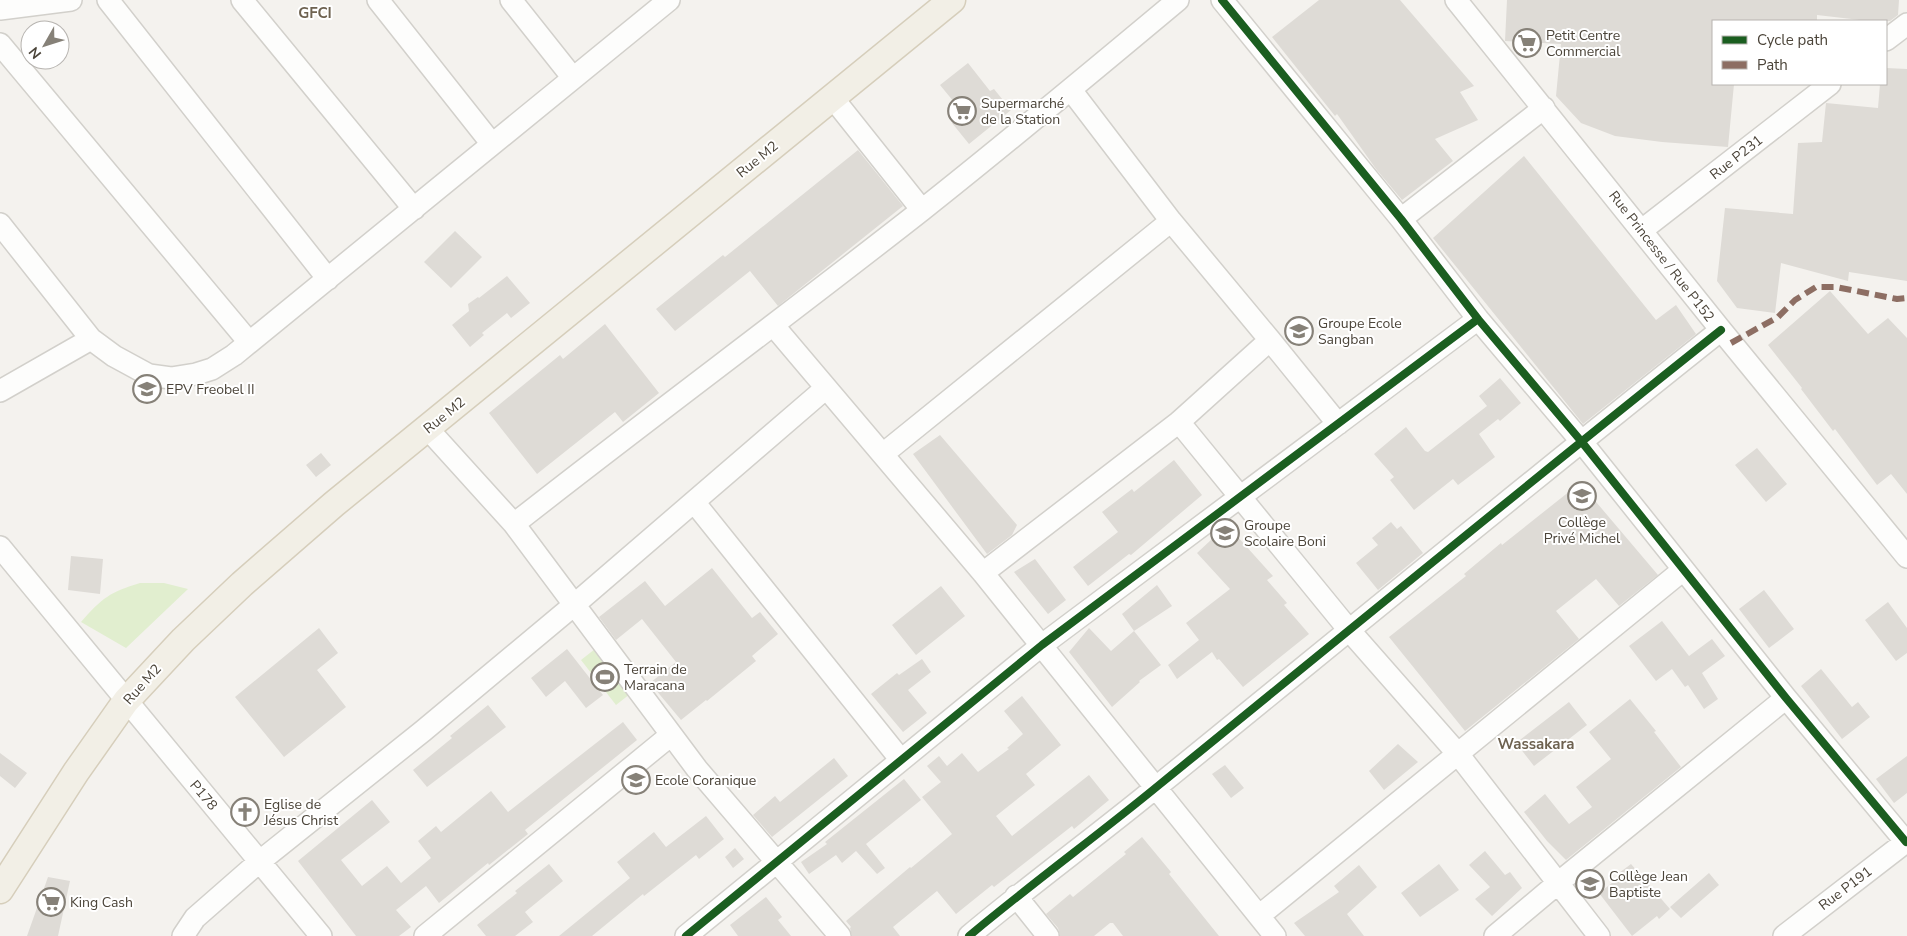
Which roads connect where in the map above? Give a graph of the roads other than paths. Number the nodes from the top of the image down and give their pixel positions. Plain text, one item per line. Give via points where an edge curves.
1 (71, 0) edge
2 (108, 0) edge
3 (242, 0) edge
4 (378, 0) edge
5 (511, 0) edge
6 (952, 0) edge
7 (1178, 0) edge
8 (1222, 0) edge
9 (1456, 0) edge
10 (661, 2) edge
11 (0, 10) edge
12 (1907, 24) edge
13 (1887, 39) edge
14 (0, 44) edge
15 (573, 78) junction
16 (1829, 85) edge
17 (1070, 90) junction
18 (832, 97) junction
19 (1544, 108) junction
20 (492, 144) junction
21 (414, 209) junction
22 (922, 210) junction
23 (1401, 219) junction
24 (1171, 221) junction
25 (0, 224) edge
26 (1642, 230) junction
27 (328, 279) junction
28 (1478, 320) junction
29 (773, 325) junction
30 (1721, 330) junction
31 (91, 339) junction
32 (1270, 340) junction
33 (249, 342) junction
34 (826, 388) junction
35 (0, 392) edge
36 (1179, 422) junction
37 (1338, 424) junction
38 (427, 428) junction
39 (1581, 441) junction
40 (882, 454) junction
41 (1240, 495) junction
42 (694, 502) junction
43 (514, 524) junction
44 (0, 547) edge
45 (1907, 558) edge
46 (1684, 570) junction
47 (983, 573) junction
48 (574, 606) junction
49 (1349, 630) junction
50 (1042, 645) junction
51 (1786, 698) junction
52 (126, 701) junction
53 (671, 735) junction
54 (1458, 754) junction
55 (901, 760) junction
56 (1156, 788) junction
57 (1907, 841) edge
58 (259, 862) junction
59 (778, 863) junction
60 (1558, 883) junction
61 (0, 890) edge
62 (1016, 896) junction
63 (1259, 916) junction
64 (1797, 932) edge
65 (182, 936) edge
66 (321, 936) edge
67 (425, 936) edge
68 (686, 936) edge
69 (840, 936) edge
70 (969, 936) edge
71 (1048, 936) edge
72 (1275, 936) edge
73 (1496, 936) edge
74 (1599, 936) edge

1 - 11 street
2 - 27 street
3 - 21 street
4 - 20 street
5 - 15 street
6 - 18 main road, Rue M2
7 - 17 street
8 - 23 street
9 - 19 street, Rue Princesse / Rue P152
10 - 15 street
12 - 13 street
14 - 33 street
15 - 20 street
16 - 26 street, Rue P231
17 - 22 street
17 - 24 street
18 - 22 street
18 - 38 main road, Rue M2
19 - 23 street
19 - 26 street, Rue Princesse / Rue P152
20 - 21 street
21 - 27 street
22 - 29 street
23 - 28 street
24 - 32 street
24 - 40 street
25 - 31 street
26 - 30 street, Rue Princesse / Rue P152
27 - 33 street
28 - 37 street
28 - 39 street
29 - 34 street
29 - 43 street
30 - 39 street
30 - 45 street, Rue Princesse / Rue P152
31 - 33 street via 149,376 171,378 212,369
31 - 35 street
32 - 36 street
32 - 37 street
34 - 40 street
34 - 42 street
36 - 41 street
36 - 47 street
37 - 41 street
38 - 43 street
38 - 52 main road, Rue M2 via 242,584
39 - 46 street
39 - 49 street
40 - 47 street
41 - 49 street
41 - 50 street
42 - 48 street
42 - 55 street
43 - 48 street
44 - 52 street, P178
46 - 51 street
46 - 54 street
47 - 50 street
48 - 53 street
48 - 58 street
49 - 54 street
49 - 56 street
50 - 55 street
50 - 56 street
51 - 57 street
51 - 60 street
52 - 58 street, P178
52 - 61 main road, Rue M2
53 - 59 street
53 - 67 street
54 - 60 street
54 - 63 street
55 - 59 street
56 - 62 street
56 - 63 street
57 - 64 street, Rue P191
58 - 65 street via 195,918
58 - 66 street, P178
59 - 68 street
59 - 69 street
60 - 73 street
60 - 74 street
62 - 70 street
62 - 71 street
63 - 72 street

